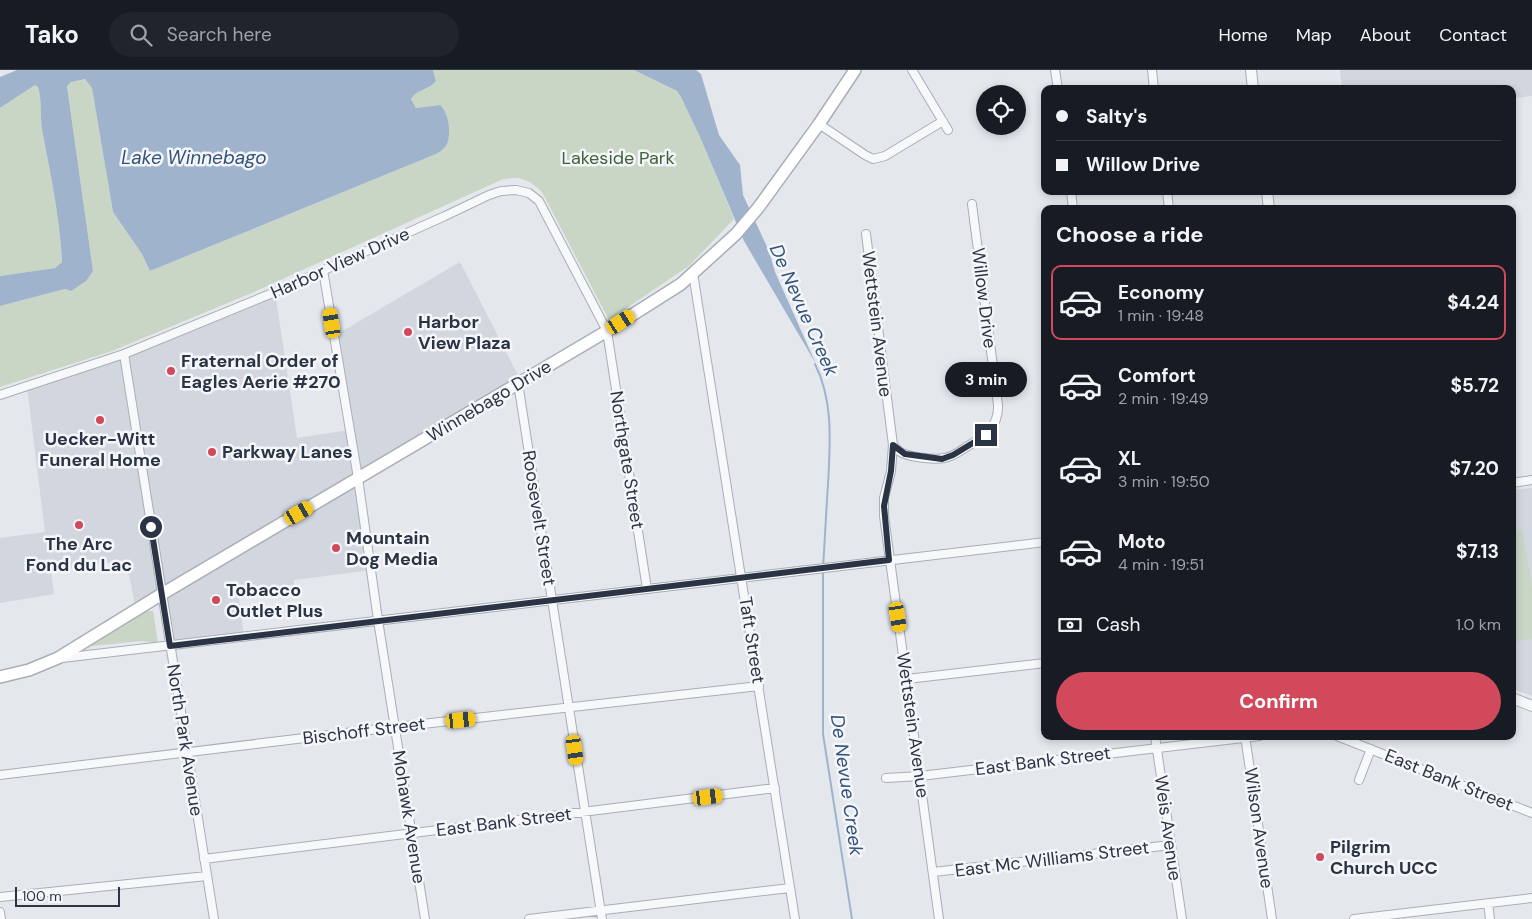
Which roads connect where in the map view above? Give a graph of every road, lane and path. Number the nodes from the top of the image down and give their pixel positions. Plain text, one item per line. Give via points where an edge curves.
1 (855, 70) edge
2 (912, 70) edge
3 (1055, 70) edge
4 (1152, 70) edge
5 (1251, 70) edge
6 (1057, 85) edge
7 (1154, 85) edge
8 (1253, 85) edge
9 (943, 121) junction
10 (819, 124) junction
11 (948, 130) dead end
12 (972, 204) dead end
13 (866, 234) dead end
14 (323, 270) junction
15 (693, 273) junction
16 (607, 331) junction
17 (124, 354) junction
18 (518, 383) junction
19 (0, 395) edge
20 (893, 445) junction
21 (358, 478) junction
22 (1532, 480) edge
23 (1516, 482) edge
24 (1041, 542) edge
25 (889, 560) junction
26 (742, 578) junction
27 (647, 589) junction
28 (162, 594) junction
29 (552, 600) junction
30 (378, 620) junction
31 (170, 646) junction
32 (58, 658) junction
33 (1041, 663) edge
34 (0, 677) edge
35 (907, 679) junction
36 (759, 686) junction
37 (1516, 700) edge
38 (1532, 706) edge
39 (569, 708) junction
40 (395, 727) junction
41 (1155, 740) edge
42 (1221, 740) edge
43 (1245, 740) edge
44 (1347, 740) edge
45 (1157, 748) junction
46 (1371, 749) junction
47 (187, 752) junction
48 (0, 776) edge
49 (920, 776) junction
50 (886, 778) dead end
51 (1359, 780) dead end
52 (775, 788) junction
53 (584, 812) junction
54 (1532, 813) edge
55 (411, 833) junction
56 (1171, 845) junction
57 (204, 859) junction
58 (933, 872) junction
59 (207, 876) junction
60 (790, 888) junction
61 (0, 896) edge
62 (1532, 898) edge
63 (1488, 903) junction
64 (0, 912) edge
65 (601, 915) edge
66 (1384, 917) edge
67 (1, 919) edge
68 (214, 919) edge
69 (425, 919) edge
70 (529, 919) edge
71 (795, 919) edge
72 (939, 919) edge
73 (1182, 919) edge
74 (1272, 919) edge
75 (1354, 919) edge
76 (1490, 919) edge

1 - 10 main road, Winnebago Drive
2 - 9 street
3 - 6 street
4 - 7 street
5 - 8 street
9 - 10 street via 885,156 873,159
9 - 11 street
10 - 15 main road, Winnebago Drive via 758,208 736,234
12 - 20 street, Willow Drive via 998,406 996,420 986,435 947,458 908,455
13 - 20 street, Wettstein Avenue
14 - 16 street, Harbor View Drive via 489,195 520,191 539,200
14 - 17 street, Harbor View Drive
14 - 21 street, Mohawk Avenue
15 - 16 main road, Winnebago Drive
15 - 26 street, Taft Street
16 - 18 main road, Winnebago Drive
16 - 27 street, Northgate Street
17 - 19 street, Harbor View Drive
17 - 28 street, North Park Avenue
18 - 21 main road, Winnebago Drive
18 - 29 street, Roosevelt Street
20 - 25 street, Wettstein Avenue via 884,506
21 - 28 main road, Winnebago Drive
21 - 30 street, Mohawk Avenue
22 - 23 street
24 - 25 street
25 - 26 street
25 - 35 street, Wettstein Avenue
26 - 27 street
26 - 36 street, Taft Street
27 - 29 street
28 - 31 street, North Park Avenue
28 - 32 main road, Winnebago Drive
29 - 30 street
29 - 39 street, Roosevelt Street
30 - 31 street
30 - 40 street, Mohawk Avenue
31 - 32 street
31 - 47 street, North Park Avenue
32 - 34 main road, Winnebago Drive
33 - 35 street
35 - 49 street, Wettstein Avenue
36 - 39 street, Bischoff Street
36 - 52 street, Taft Street
37 - 38 street
39 - 40 street, Bischoff Street
39 - 53 street, Roosevelt Street
40 - 47 street, Bischoff Street
40 - 55 street, Mohawk Avenue
41 - 45 street, Weis Avenue
42 - 45 street, East Bank Street
43 - 74 street, Wilson Avenue
44 - 46 street, East Bank Street
45 - 49 street, East Bank Street
45 - 56 street, Weis Avenue
46 - 51 street
46 - 54 street, East Bank Street
47 - 48 street, Bischoff Street
47 - 57 street, North Park Avenue
49 - 50 street, East Bank Street
49 - 58 street, Wettstein Avenue
52 - 53 street, East Bank Street
52 - 60 street, Taft Street
53 - 55 street, East Bank Street
53 - 65 street, Roosevelt Street
55 - 57 street, East Bank Street
55 - 69 street, Mohawk Avenue
56 - 58 street, East Mc Williams Street
56 - 73 street, Weis Avenue
57 - 59 street, North Park Avenue
58 - 72 street, Wettstein Avenue
59 - 61 street
59 - 68 street, North Park Avenue
60 - 65 street
60 - 71 street, Taft Street
62 - 63 street
63 - 66 street
63 - 76 street
64 - 67 street
65 - 70 street
66 - 75 street

